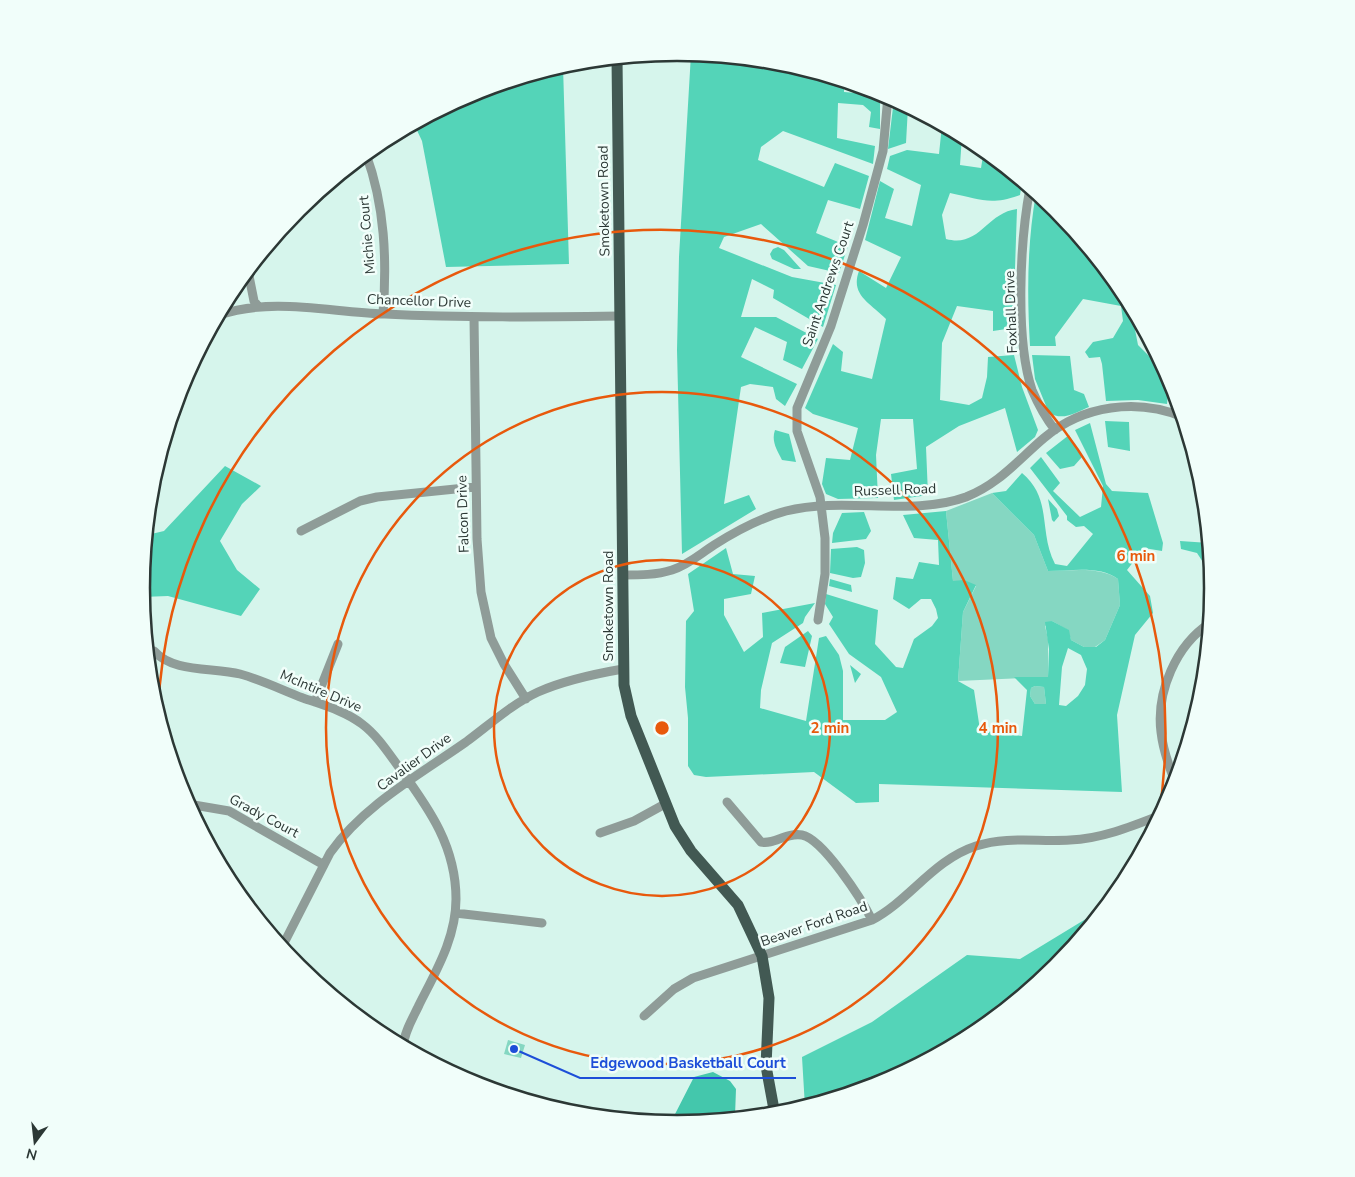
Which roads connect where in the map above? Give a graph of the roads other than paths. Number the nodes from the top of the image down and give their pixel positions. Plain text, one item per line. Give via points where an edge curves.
1 (617, 65) edge
2 (887, 105) edge
3 (369, 162) edge
4 (1029, 196) edge
5 (250, 281) edge
6 (258, 306) junction
7 (229, 313) edge
8 (383, 314) junction
9 (620, 316) junction
10 (474, 317) junction
11 (1175, 415) edge
12 (1055, 430) junction
13 (475, 487) junction
14 (821, 506) junction
15 (301, 531) dead end
16 (623, 575) junction
17 (818, 620) dead end
18 (1203, 630) edge
19 (338, 644) dead end
20 (154, 651) dead end
21 (623, 669) junction
22 (526, 699) junction
23 (315, 702) junction
24 (1172, 772) edge
25 (409, 782) junction
26 (727, 802) dead end
27 (665, 804) junction
28 (197, 805) edge
29 (1152, 818) edge
30 (600, 833) dead end
31 (324, 865) junction
32 (455, 913) junction
33 (872, 920) junction
34 (542, 923) dead end
35 (285, 941) edge
36 (762, 956) junction
37 (644, 1016) dead end
38 (404, 1039) edge
39 (774, 1107) edge

1 - 9 main road, Smoketown Road
2 - 14 street, Saint Andrews Court via 883,151 863,225 831,326 797,408 798,438
3 - 8 street, Michie Court via 382,211
4 - 12 street, Foxhall Drive via 1022,288 1025,348 1034,394
5 - 6 street
6 - 7 street, Chancellor Drive
6 - 8 street, Chancellor Drive via 294,305
8 - 10 street, Chancellor Drive
9 - 10 street, Chancellor Drive
9 - 16 main road, Smoketown Road
10 - 13 street, Falcon Drive
11 - 12 street, Russell Road via 1148,407 1125,406 1097,410
12 - 14 street, Russell Road via 998,480 953,501 922,505
13 - 15 street via 360,501
13 - 22 street, Falcon Drive via 479,570 488,627 504,664
14 - 16 street, Russell Road via 786,511 749,525 672,570 653,575
14 - 17 street, Saint Andrews Court via 826,556
16 - 21 main road, Smoketown Road
18 - 24 street via 1184,649 1164,692 1160,731
19 - 23 street
20 - 23 street, McIntire Drive via 176,664 239,674
21 - 22 street, Cavalier Drive via 574,679
21 - 27 main road, Smoketown Road via 631,716
22 - 25 street, Cavalier Drive
23 - 25 street, McIntire Drive via 352,717 368,728
25 - 31 street, Cavalier Drive via 350,827
25 - 32 street, McIntire Drive via 438,824 450,855 456,884
26 - 33 street via 761,842 794,834 814,841 853,887
27 - 30 street via 634,821
27 - 36 main road, Smoketown Road via 682,839 738,905
28 - 31 street, Grady Court via 215,807 242,817
29 - 33 street, Beaver Ford Road via 1084,839 1010,840 976,846 946,861 901,902
31 - 35 street, Cavalier Drive
32 - 34 street
32 - 38 street, McIntire Drive via 447,947
33 - 36 street, Beaver Ford Road
36 - 37 street, Beaver Ford Road via 693,978 674,989
36 - 39 main road, Smoketown Road via 769,998 766,1066

